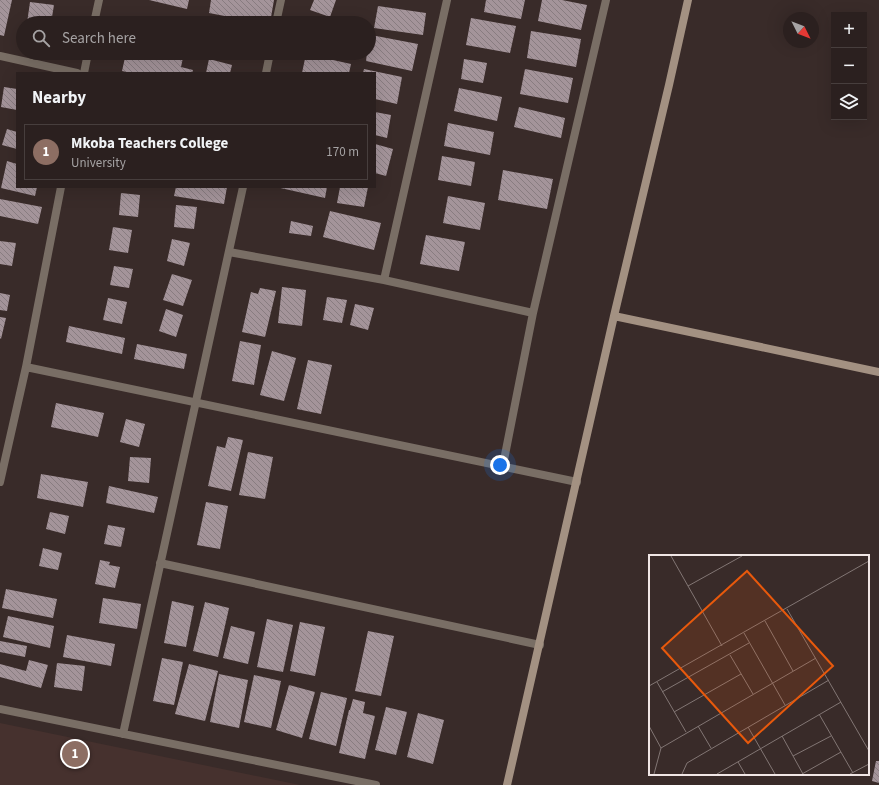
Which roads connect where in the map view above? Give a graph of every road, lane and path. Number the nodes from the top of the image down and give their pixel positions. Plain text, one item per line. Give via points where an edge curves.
1 (99, 0) edge
2 (281, 0) edge
3 (447, 0) edge
4 (606, 0) edge
5 (688, 0) edge
6 (96, 16) edge
7 (278, 16) edge
8 (0, 56) edge
9 (16, 60) edge
10 (18, 60) edge
11 (87, 60) edge
12 (269, 60) edge
13 (72, 72) edge
14 (84, 72) edge
15 (266, 72) edge
16 (61, 188) edge
17 (243, 188) edge
18 (229, 252) junction
19 (384, 280) junction
20 (533, 313) junction
21 (614, 316) junction
22 (26, 367) junction
23 (879, 372) edge
24 (195, 403) junction
25 (503, 466) junction
26 (0, 482) edge
27 (577, 482) junction
28 (160, 563) junction
29 (540, 645) junction
30 (0, 709) edge
31 (123, 734) junction
32 (376, 785) edge
33 (507, 785) edge

1 - 6 street
2 - 7 street
3 - 19 street
4 - 20 street
5 - 21 street
8 - 9 street
10 - 13 street
11 - 14 street
12 - 15 street
16 - 22 street
17 - 18 street
18 - 19 street
18 - 24 street
19 - 20 street
20 - 25 street
21 - 23 street
21 - 27 street
22 - 24 street
22 - 26 street
24 - 25 street
24 - 28 street
25 - 27 street
27 - 29 street
28 - 29 street
28 - 31 street
29 - 33 street
30 - 31 street
31 - 32 street

